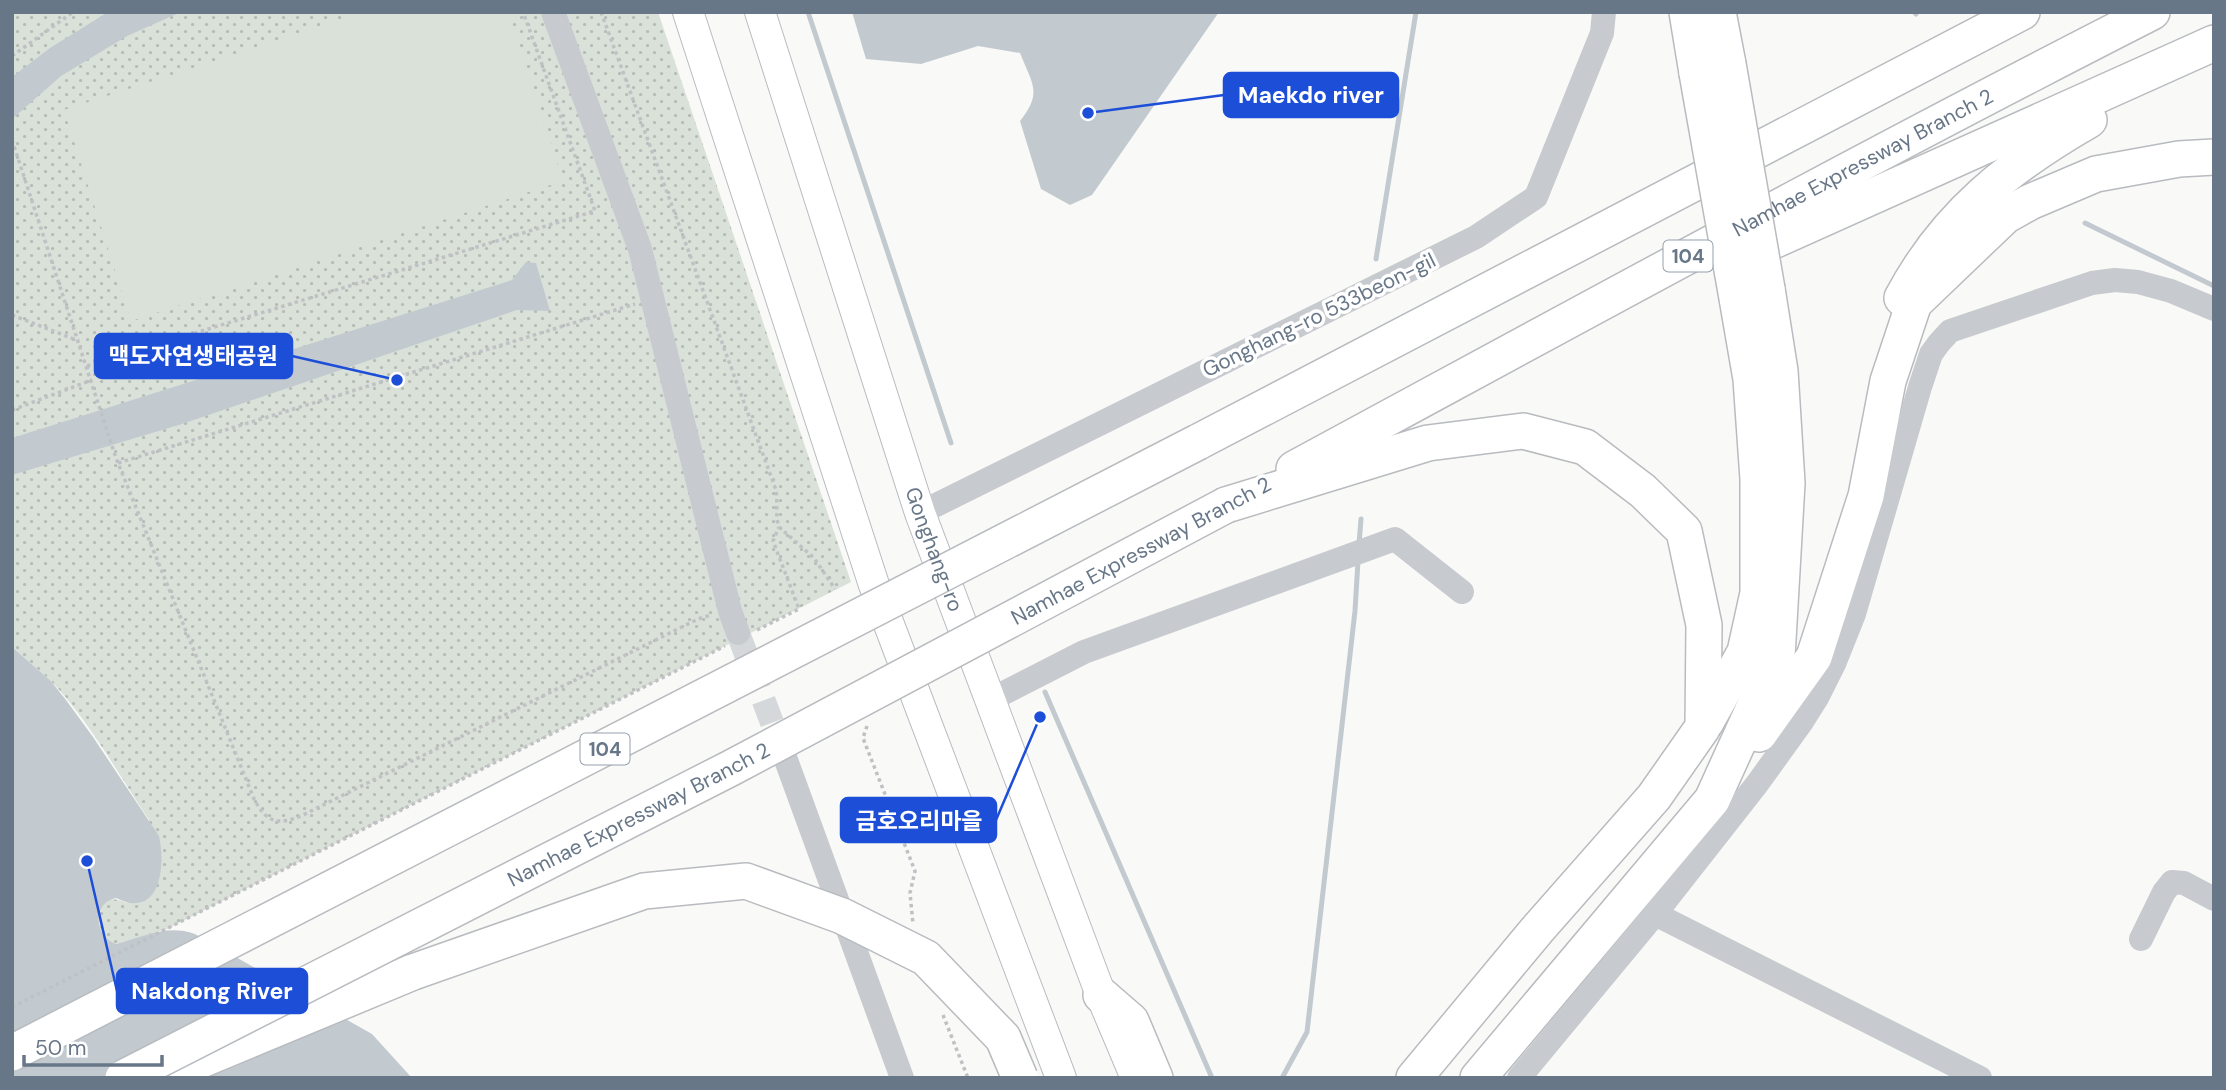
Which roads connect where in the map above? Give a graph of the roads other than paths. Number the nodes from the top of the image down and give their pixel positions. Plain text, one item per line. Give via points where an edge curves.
1 (553, 12) edge
2 (688, 12) edge
3 (760, 12) edge
4 (1604, 12) edge
5 (1687, 12) edge
6 (1718, 12) edge
7 (1973, 12) edge
8 (2022, 12) edge
9 (2152, 12) edge
10 (2214, 43) edge
11 (2214, 51) edge
12 (1712, 69) junction
13 (1826, 114) junction
14 (2214, 157) edge
15 (1752, 293) junction
16 (2214, 309) edge
17 (1501, 357) junction
18 (1226, 505) junction
19 (920, 513) junction
20 (1462, 592) dead end
21 (734, 622) tunnel mouth
22 (1814, 657) junction
23 (990, 700) junction
24 (1703, 727) junction
25 (782, 749) tunnel mouth
26 (1713, 800) junction
27 (2214, 899) edge
28 (1655, 914) junction
29 (2141, 939) dead end
30 (1101, 995) junction
31 (12, 1054) edge
32 (123, 1078) edge
33 (158, 1078) edge
34 (902, 1078) edge
35 (1020, 1078) edge
36 (1061, 1078) edge
37 (1136, 1078) edge
38 (1155, 1078) edge
39 (1414, 1078) edge
40 (1478, 1078) edge
41 (1519, 1078) edge
42 (1980, 1078) edge

1 - 21 street via 640,249
2 - 36 main road via 874,585
3 - 19 main road, Gonghang-ro
4 - 19 street, Gonghang-ro 533beon-gil via 1602,33 1536,197 1476,237
5 - 12 highway
6 - 12 highway
7 - 13 highway
8 - 13 highway, 104
9 - 17 highway, Namhae Expressway Branch 2 / 104
10 - 17 highway via 1800,230
11 - 22 highway via 2017,165 1948,228 1915,272 1875,357
12 - 15 highway, bridge
13 - 31 highway, 104, bridge
14 - 22 highway via 2096,174 2030,202 2005,216 1914,303 1888,382 1866,496
15 - 24 highway via 1758,593 1745,652
15 - 26 highway via 1780,371 1787,484 1777,657
16 - 28 street via 2171,290 2115,279 1971,322 1950,331 1938,343 1920,387 1866,578 1834,664 1801,723
17 - 18 highway, Namhae Expressway Branch 2 / 104
18 - 24 highway via 1428,443 1523,430 1584,447 1643,491 1684,531 1704,625
18 - 32 highway, Namhae Expressway Branch 2 / 104, bridge via 731,768
19 - 23 main road, Gonghang-ro
20 - 23 street via 1395,539 1084,652
22 - 26 highway
23 - 30 main road, Gonghang-ro
24 - 39 highway via 1654,797
25 - 34 street
26 - 40 highway
27 - 29 street via 2184,883 2172,883
28 - 41 street
28 - 42 street
30 - 37 main road, Gonghang-ro
30 - 38 highway via 1131,1021
33 - 35 highway, bridge via 413,972 644,891 746,881 842,916 926,958 1003,1038

